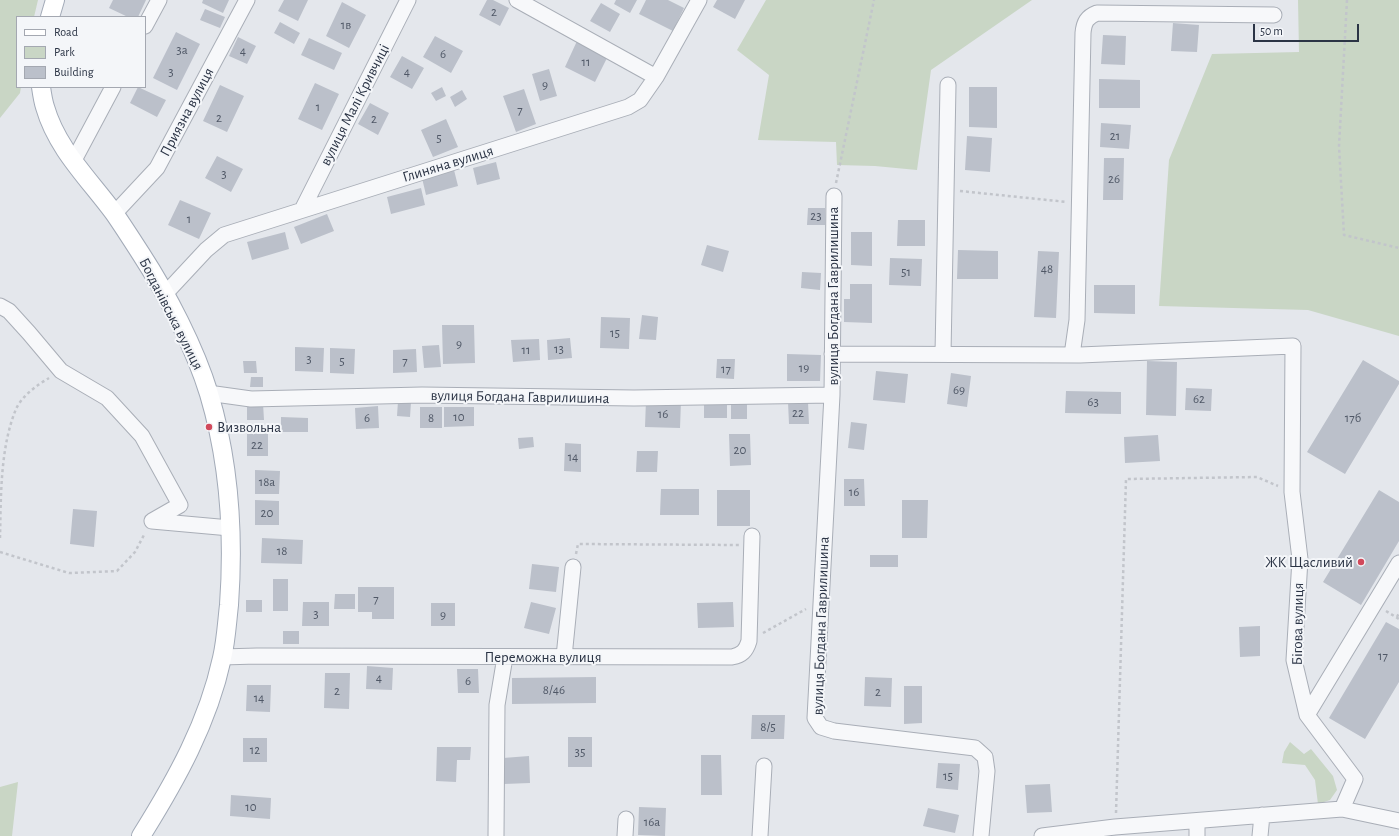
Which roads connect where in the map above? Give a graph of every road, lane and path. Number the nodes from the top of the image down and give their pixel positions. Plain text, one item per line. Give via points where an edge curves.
1 (55, 0) edge
2 (159, 0) edge
3 (247, 0) edge
4 (408, 0) edge
5 (517, 0) edge
6 (699, 0) edge
7 (874, 0) edge
8 (1347, 0) edge
9 (1274, 15) dead end
10 (50, 16) edge
11 (146, 24) edge
12 (656, 77) junction
13 (948, 85) dead end
14 (41, 88) edge
15 (112, 88) edge
16 (73, 162) junction
17 (946, 190) junction
18 (834, 196) joint
19 (1079, 204) junction
20 (302, 210) junction
21 (114, 214) junction
22 (1399, 248) edge
23 (165, 294) junction
24 (0, 306) edge
25 (832, 354) junction
26 (943, 354) junction
27 (1072, 355) junction
28 (61, 371) junction
29 (208, 393) junction
30 (832, 395) junction
31 (1292, 492) junction
32 (152, 522) junction
33 (230, 528) junction
34 (0, 538) edge
35 (751, 540) joint
36 (0, 552) edge
37 (1399, 563) edge
38 (573, 566) joint
39 (821, 601) junction
40 (1383, 610) dead end
41 (1399, 613) edge
42 (1398, 618) edge
43 (749, 641) junction
44 (222, 657) junction
45 (505, 657) junction
46 (564, 658) junction
47 (1307, 715) junction
48 (764, 766) dead end
49 (1342, 809) junction
50 (1262, 815) junction
51 (626, 819) dead end
52 (1197, 821) junction
53 (1399, 821) edge
54 (1163, 830) edge
55 (1116, 832) edge
56 (141, 836) edge
57 (496, 836) edge
58 (625, 836) edge
59 (760, 836) edge
60 (981, 836) edge
61 (1042, 836) edge
62 (1197, 836) edge
63 (1260, 836) edge

1 - 10 main road
2 - 11 street
3 - 21 street, Приязна вулиця via 157,168
4 - 20 street, вулиця Малі Кривчиці
5 - 12 street
6 - 12 street, Глиняна вулиця
7 - 18 path
8 - 22 path via 1339,146 1344,235
9 - 19 street via 1097,13 1089,16 1084,24 1083,33
12 - 20 street, Глиняна вулиця via 640,100 628,107
13 - 17 street
14 - 16 main road, Богданівська вулиця via 45,107 56,135
15 - 16 street
16 - 21 main road, Богданівська вулиця
17 - 19 path
17 - 26 street
18 - 25 street, вулиця Богдана Гаврилишина
19 - 27 street via 1077,320
20 - 23 street, Глиняна вулиця via 224,235 206,250
21 - 23 main road, Богданівська вулиця
23 - 29 main road, Богданівська вулиця via 193,351
24 - 28 street via 9,311
25 - 26 street
25 - 30 street, вулиця Богдана Гаврилишина
26 - 27 street
27 - 31 street, Бігова вулиця via 1293,346
28 - 32 street via 107,398 142,436 180,505
28 - 34 path via 34,388 16,408 5,440
29 - 30 street, вулиця Богдана Гаврилишина via 251,399 422,395 634,398
29 - 33 main road, Богданівська вулиця via 225,469
30 - 39 street, вулиця Богдана Гаврилишина
31 - 47 street, Бігова вулиця via 1300,559 1294,660
31 - 55 path via 1257,477 1126,479
32 - 33 street
32 - 36 path via 135,552 117,571 69,573
33 - 44 main road, Богданівська вулиця via 230,592
35 - 38 path via 578,544
35 - 43 street
37 - 47 street
38 - 46 street
39 - 43 path
39 - 60 street, вулиця Богдана Гаврилишина via 815,718 820,727 834,731 975,748 985,757 987,771
40 - 42 path
41 - 42 path
43 - 46 street, Переможна вулиця via 740,655 732,657
44 - 45 street, Переможна вулиця
44 - 56 main road, Богданівська вулиця via 206,711 188,756
45 - 46 street, Переможна вулиця
45 - 57 street via 497,705
47 - 49 street, Бігова вулиця via 1355,779
48 - 59 street
49 - 50 street
49 - 53 street
50 - 52 street
50 - 63 street
51 - 58 street
52 - 54 street
52 - 62 street
54 - 55 street
55 - 61 street

